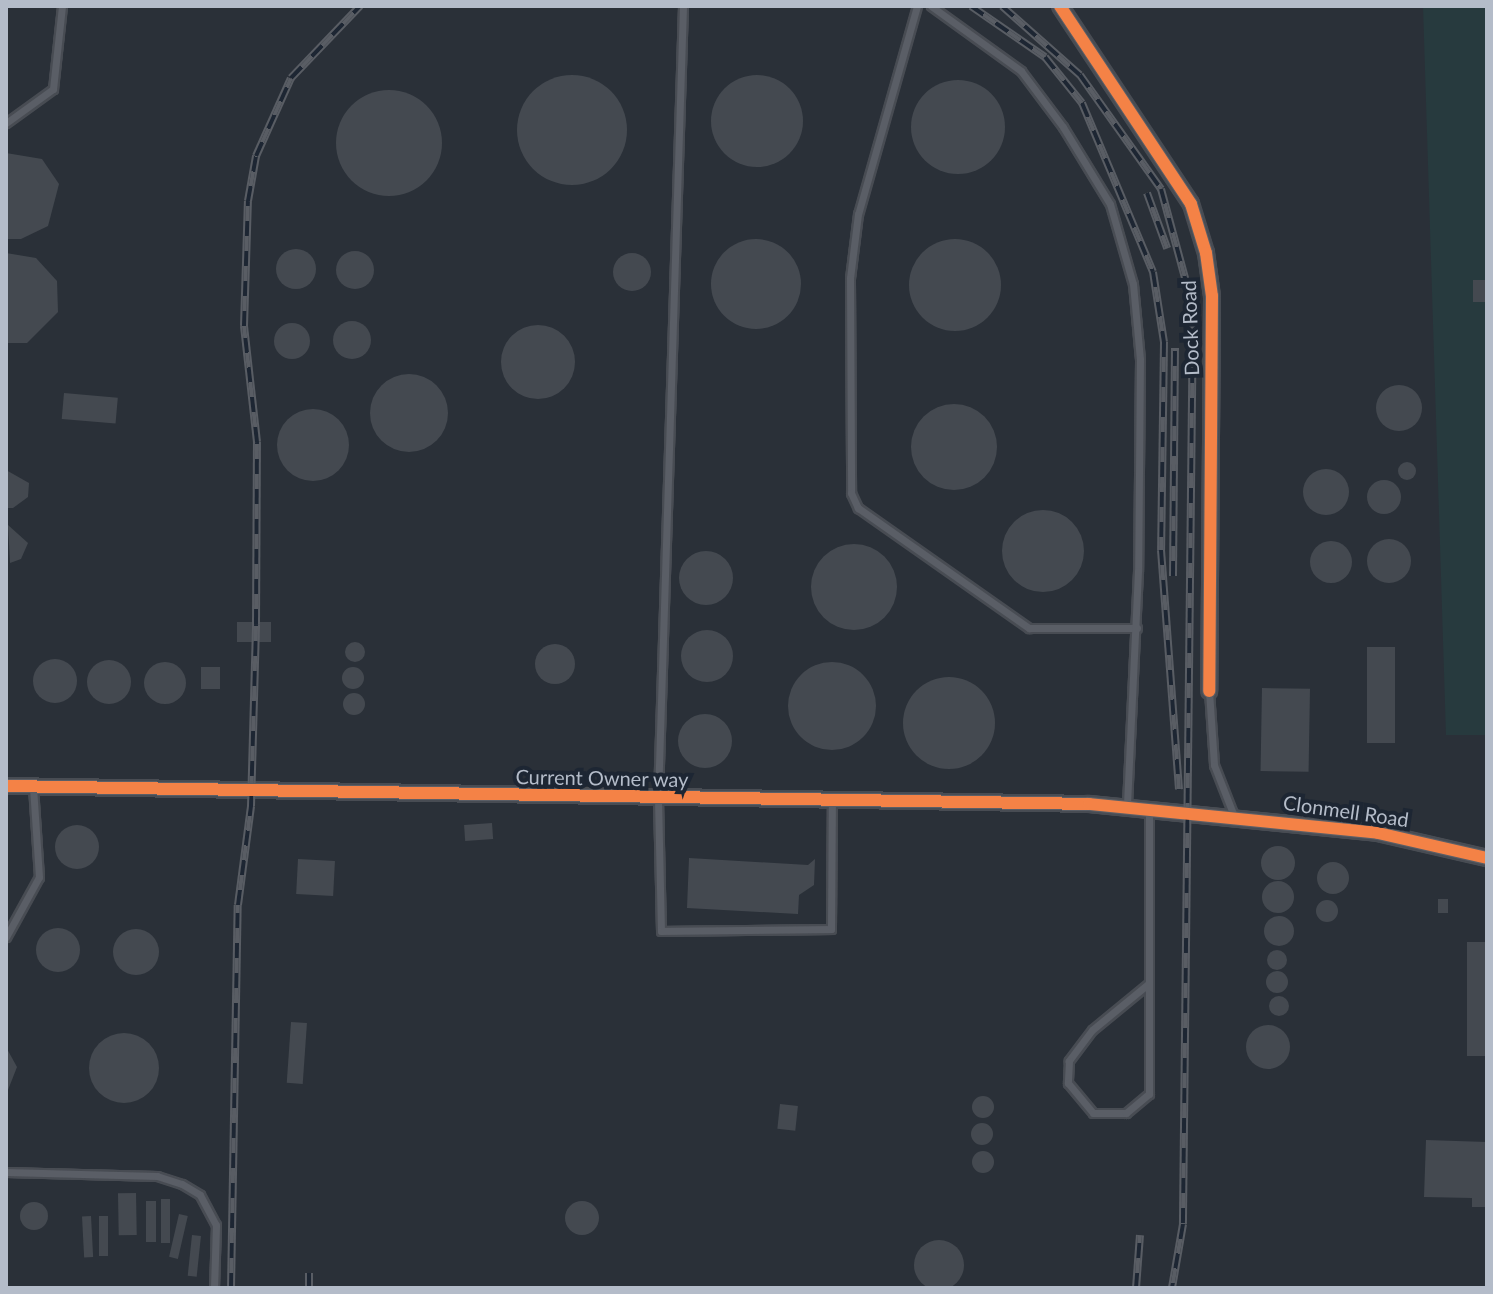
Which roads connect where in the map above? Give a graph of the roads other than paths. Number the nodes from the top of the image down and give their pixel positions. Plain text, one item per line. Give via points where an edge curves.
1 (62, 6) edge
2 (683, 6) edge
3 (917, 6) edge
4 (931, 6) edge
5 (1060, 6) edge
6 (6, 123) edge
7 (1137, 628) junction
8 (1209, 691) joint
9 (6, 786) edge
10 (33, 787) junction
11 (658, 799) junction
12 (832, 801) junction
13 (1127, 807) junction
14 (1149, 809) junction
15 (1197, 813) joint
16 (1234, 816) junction
17 (1487, 858) edge
18 (6, 937) edge
19 (1148, 984) junction
20 (6, 1172) edge
21 (214, 1288) edge

1 - 6 lane via 53,89
2 - 11 lane
3 - 7 lane via 858,214 850,278 851,493 858,508 1029,628
4 - 7 lane via 1021,71 1110,204 1133,284 1140,359
5 - 8 street, Dock Road via 1191,204 1206,253 1212,296
7 - 13 lane
8 - 16 lane via 1214,765
9 - 10 street, Current Owner way
10 - 11 street, Current Owner way
10 - 18 lane via 39,877
11 - 12 street, Current Owner way
11 - 12 lane via 661,931 831,929
12 - 13 street, Current Owner way
13 - 14 street, Current Owner way
14 - 15 street, Current Owner way
14 - 19 lane
15 - 16 street, Clonmell Road
16 - 17 street, Clonmell Road via 1378,833
19 - 19 lane via 1149,1094 1126,1113 1093,1113 1068,1083 1069,1061 1092,1030
20 - 21 lane via 157,1176 182,1184 200,1195 216,1225

